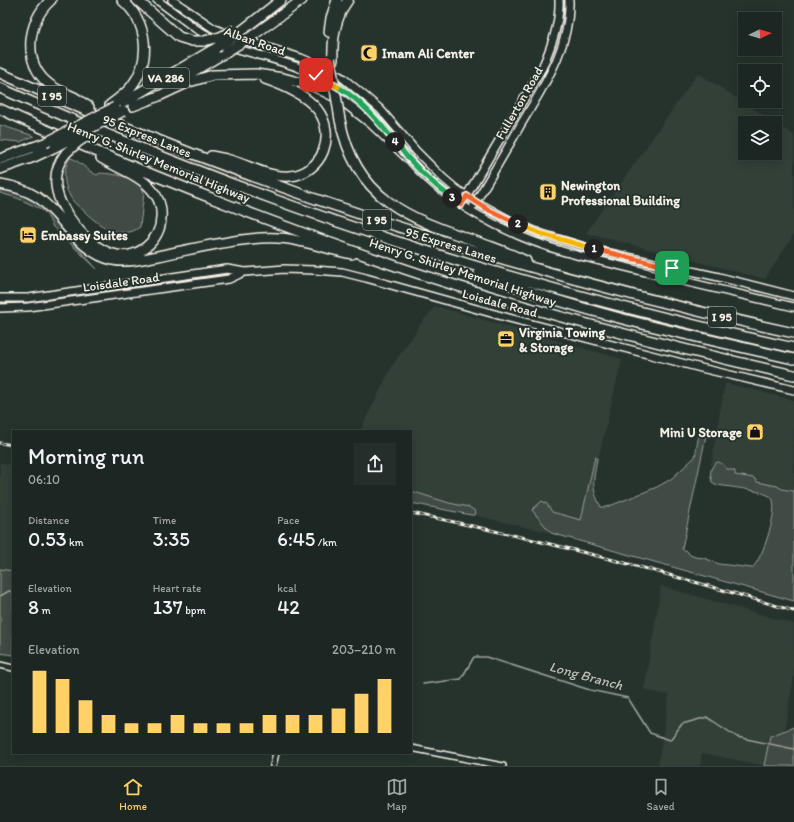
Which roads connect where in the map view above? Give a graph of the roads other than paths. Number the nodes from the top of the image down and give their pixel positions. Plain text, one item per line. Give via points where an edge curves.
1 (51, 0) edge
2 (122, 0) edge
3 (137, 0) edge
4 (156, 0) edge
5 (172, 0) edge
6 (281, 0) edge
7 (302, 0) edge
8 (337, 0) edge
9 (348, 0) edge
10 (559, 0) edge
11 (569, 0) edge
12 (237, 34) junction
13 (226, 49) junction
14 (331, 59) junction
15 (0, 73) edge
16 (244, 74) junction
17 (0, 88) edge
18 (132, 106) junction
19 (116, 108) junction
20 (0, 109) edge
21 (0, 113) edge
22 (20, 118) junction
23 (105, 118) junction
24 (81, 145) junction
25 (189, 152) junction
26 (407, 157) junction
27 (0, 159) edge
28 (0, 169) edge
29 (0, 184) edge
30 (467, 196) junction
31 (476, 202) junction
32 (461, 205) junction
33 (471, 211) junction
34 (420, 249) junction
35 (375, 258) junction
36 (245, 272) junction
37 (568, 278) junction
38 (794, 296) edge
39 (0, 298) edge
40 (794, 307) edge
41 (0, 308) edge
42 (794, 333) edge
43 (794, 348) edge
44 (794, 359) edge
45 (794, 375) edge
46 (794, 390) edge
47 (0, 665) edge
48 (12, 668) edge
49 (412, 748) edge
50 (276, 754) edge
51 (273, 766) edge
52 (503, 766) edge

1 - 23 highway via 38,14 32,30 30,48 35,66 49,84 76,98
2 - 19 highway via 140,23 145,53 143,65 135,81
3 - 12 highway, bridge via 179,37 204,41
4 - 13 main road, Alban Road
5 - 12 main road, Alban Road via 213,28
6 - 12 highway, VA 286
7 - 13 highway, VA 286, bridge via 252,36
8 - 14 highway via 329,29
9 - 14 highway via 334,30
10 - 30 main road, Fullerton Road via 556,30 542,68
11 - 31 main road, Fullerton Road via 566,32 549,77
12 - 19 highway, VA 286, bridge
12 - 30 main road, Alban Road via 301,58 342,78 380,109 432,168
13 - 18 highway, VA 286
13 - 26 main road, Alban Road via 302,70 344,90 382,125
14 - 37 highway, bridge via 340,120 347,147 369,185 393,206 426,224
15 - 23 highway, Henry G. Shirley Memorial Highway / I 95
16 - 18 highway via 202,78
16 - 25 highway via 282,86 315,107 323,120 326,134 325,148 319,160 303,173 287,176 261,171 227,159
16 - 26 highway via 267,75 299,82 335,96 364,117
17 - 34 highway, 95 Express Lanes via 205,174
18 - 19 highway, VA 286
19 - 24 highway, bridge via 95,132 66,152 57,166 55,185 63,206 76,227 90,242 107,252 122,255 142,250 153,240 160,227 161,212 155,194 149,186 130,173 115,167
19 - 27 highway, VA 286, bridge via 45,143
19 - 28 highway, VA 286, bridge via 54,147
20 - 22 highway, Henry G. Shirley Memorial Highway / I 95
21 - 22 highway
22 - 24 highway, Henry G. Shirley Memorial Highway / I 95
23 - 25 highway, Henry G. Shirley Memorial Highway / I 95
24 - 35 highway, Henry G. Shirley Memorial Highway / I 95 via 208,197
25 - 37 highway, Henry G. Shirley Memorial Highway / I 95 via 381,222
26 - 32 main road, Alban Road via 432,182
29 - 35 highway via 37,197 86,246 115,261 130,261 242,240 269,238 298,240 336,252
30 - 31 main road, Alban Road
30 - 32 main road, Fullerton Road
31 - 33 main road, Fullerton Road
31 - 38 main road, Alban Road via 529,228 579,245
32 - 33 main road, Alban Road
33 - 40 main road, Alban Road via 508,231 564,252
34 - 43 highway, 95 Express Lanes via 609,304
34 - 44 highway via 500,281 583,308
35 - 45 highway, Henry G. Shirley Memorial Highway / I 95 via 463,288 559,316 673,347
36 - 39 main road, Loisdale Road via 227,269 28,298
36 - 41 main road, Loisdale Road via 229,279 35,306
36 - 46 main road, Loisdale Road via 299,269 354,275 505,317
37 - 42 highway, Henry G. Shirley Memorial Highway / I 95
47 - 48 street
49 - 52 street
50 - 51 street

